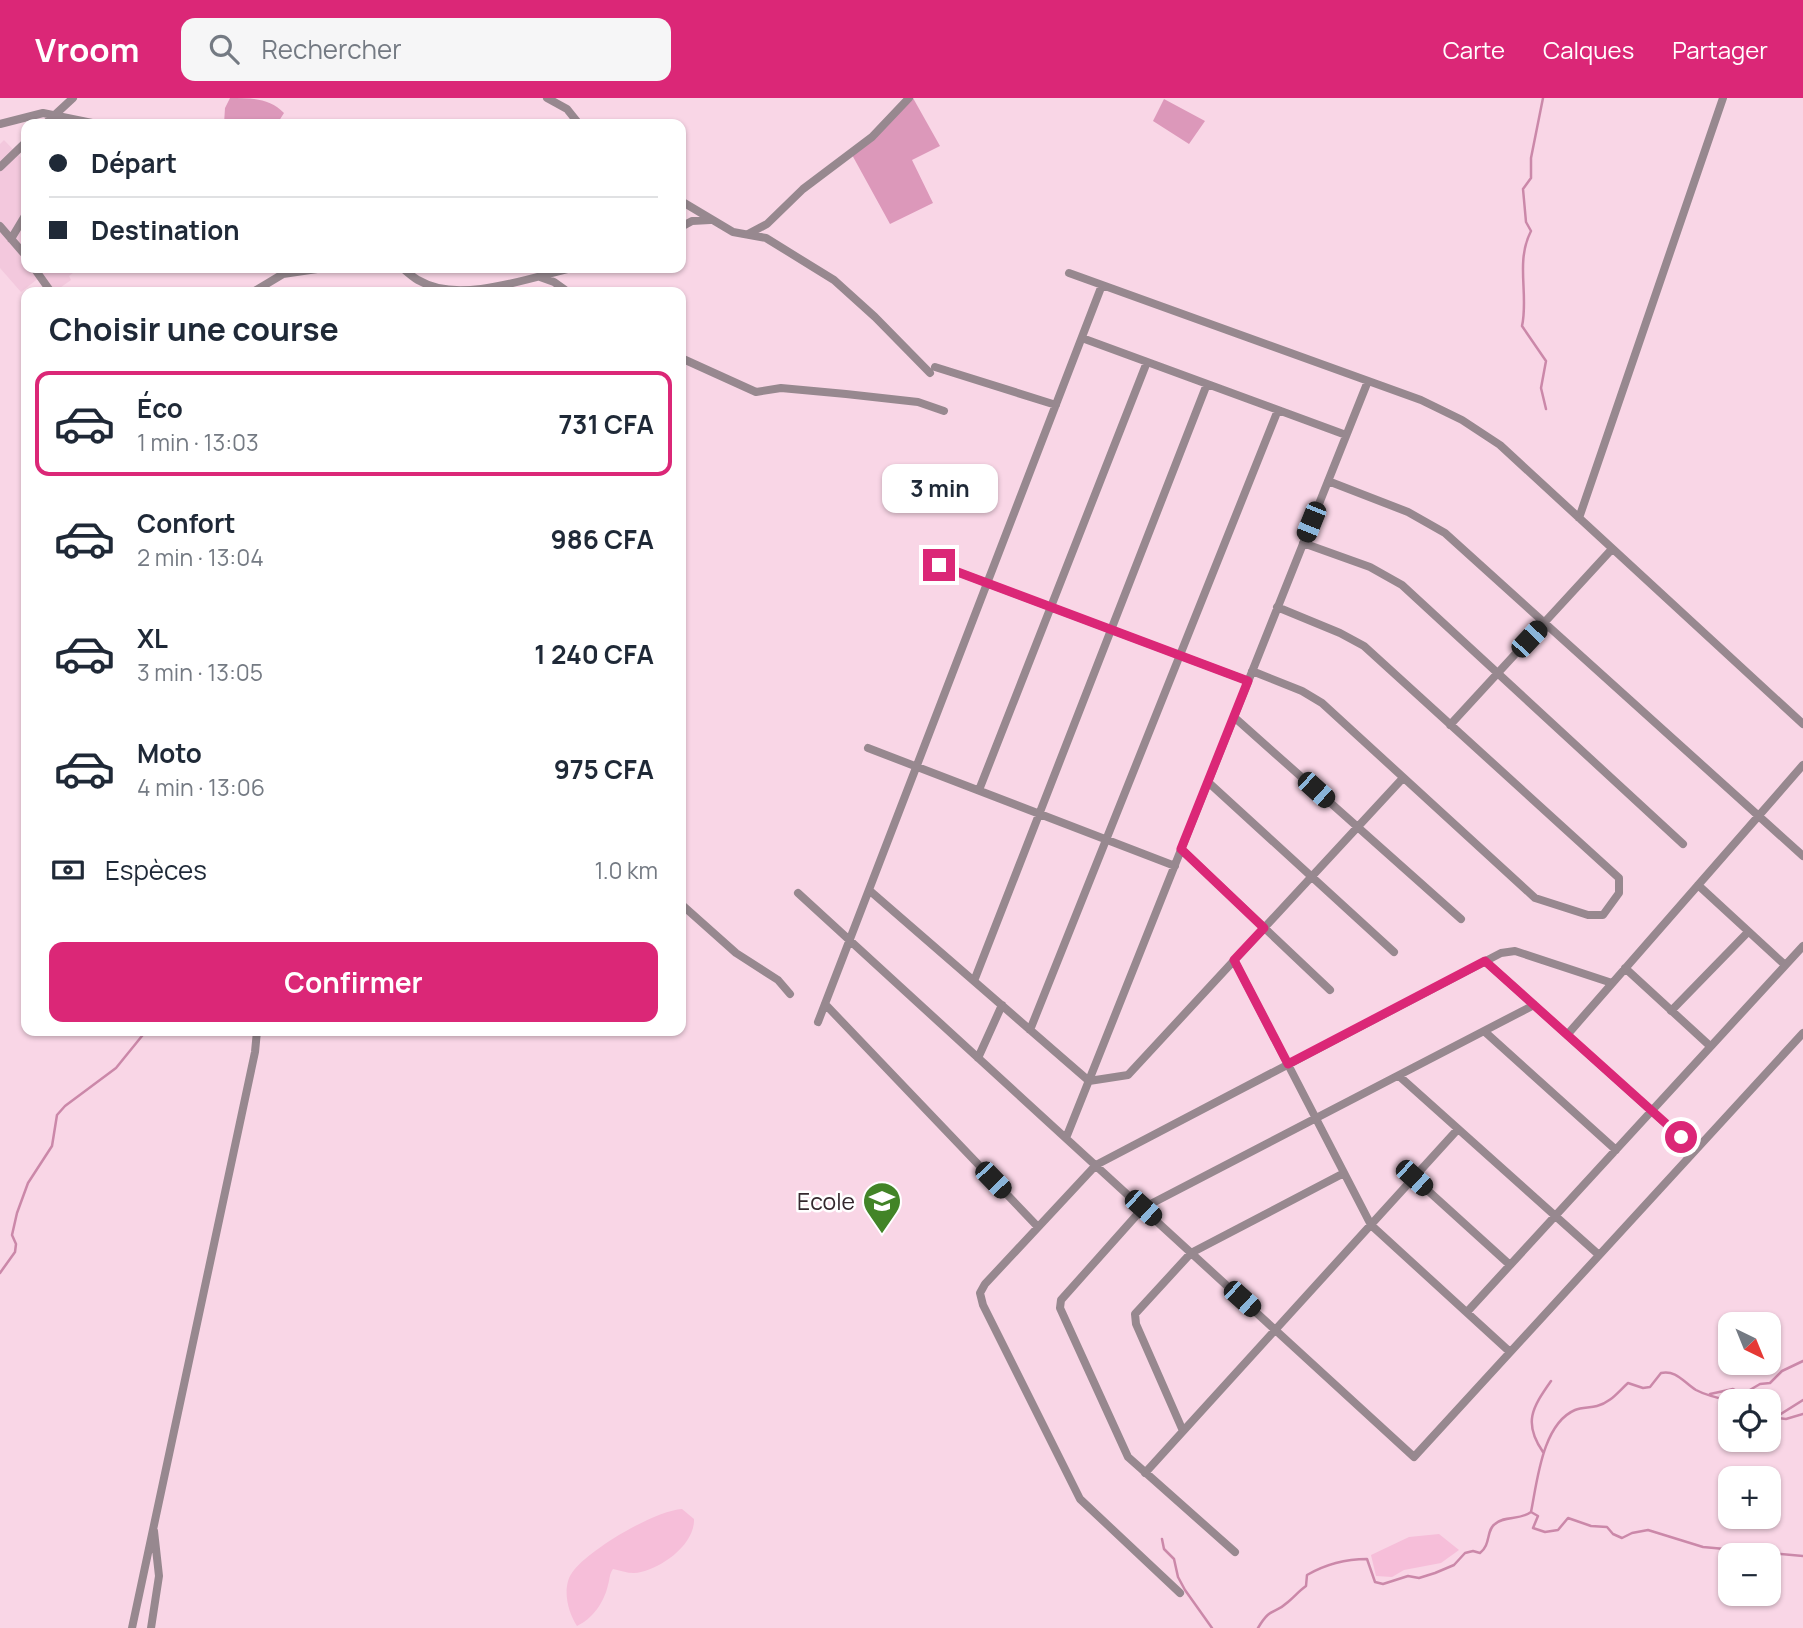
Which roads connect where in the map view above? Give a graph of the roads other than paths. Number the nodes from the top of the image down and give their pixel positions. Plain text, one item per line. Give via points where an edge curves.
1 (74, 98) edge
2 (547, 98) edge
3 (909, 98) edge
4 (1723, 98) edge
5 (57, 114) junction
6 (51, 119) edge
7 (56, 119) edge
8 (77, 119) edge
9 (575, 119) edge
10 (0, 124) edge
11 (21, 147) edge
12 (0, 167) edge
13 (686, 204) edge
14 (713, 220) junction
15 (21, 222) edge
16 (686, 225) edge
17 (0, 226) edge
18 (745, 235) junction
19 (11, 239) junction
20 (21, 250) edge
21 (291, 273) edge
22 (408, 273) edge
23 (547, 273) edge
24 (1069, 273) dead end
25 (537, 275) junction
26 (1102, 285) junction
27 (262, 287) edge
28 (442, 287) edge
29 (483, 287) edge
30 (561, 287) edge
31 (1082, 338) junction
32 (686, 360) edge
33 (1147, 362) junction
34 (1368, 381) junction
35 (1208, 384) junction
36 (1056, 405) junction
37 (1278, 410) junction
38 (944, 411) dead end
39 (1346, 435) junction
40 (1328, 481) junction
41 (1579, 517) junction
42 (1303, 543) junction
43 (1612, 549) junction
44 (939, 565) dead end
45 (987, 583) junction
46 (1051, 607) junction
47 (1277, 607) junction
48 (1544, 622) junction
49 (1112, 629) junction
50 (1180, 655) junction
51 (1252, 671) junction
52 (1497, 673) junction
53 (1248, 681) junction
54 (1234, 717) junction
55 (1450, 724) junction
56 (1803, 724) edge
57 (868, 748) dead end
58 (1803, 765) edge
59 (916, 766) junction
60 (1403, 778) junction
61 (1208, 782) junction
62 (979, 790) junction
63 (1040, 814) junction
64 (1759, 816) junction
65 (1357, 827) junction
66 (1106, 839) junction
67 (1682, 844) dead end
68 (1181, 849) junction
69 (1803, 856) edge
70 (1175, 866) junction
71 (1312, 877) junction
72 (1698, 885) junction
73 (869, 890) junction
74 (798, 893) dead end
75 (686, 908) edge
76 (1461, 919) dead end
77 (1264, 928) junction
78 (1748, 932) junction
79 (849, 940) junction
80 (1803, 946) edge
81 (1394, 952) dead end
82 (1234, 960) junction
83 (1485, 961) junction
84 (1785, 965) junction
85 (1625, 968) junction
86 (974, 981) junction
87 (1612, 983) junction
88 (1330, 990) dead end
89 (790, 994) dead end
90 (825, 1004) junction
91 (1002, 1005) junction
92 (1534, 1005) junction
93 (1671, 1011) junction
94 (818, 1022) dead end
95 (1030, 1030) junction
96 (1485, 1031) junction
97 (1803, 1033) edge
98 (1567, 1035) junction
99 (257, 1036) edge
100 (1710, 1046) junction
101 (978, 1058) junction
102 (1288, 1064) junction
103 (1399, 1076) junction
104 (1089, 1081) junction
105 (1652, 1111) junction
106 (1316, 1119) junction
107 (1458, 1129) junction
108 (1066, 1138) junction
109 (1616, 1150) junction
110 (1695, 1150) junction
111 (1096, 1165) junction
112 (1344, 1173) junction
113 (1414, 1178) junction
114 (1143, 1208) junction
115 (1555, 1216) junction
116 (1371, 1225) junction
117 (1038, 1227) junction
118 (1191, 1253) junction
119 (1599, 1255) junction
120 (1510, 1265) junction
121 (1467, 1312) junction
122 (1275, 1330) junction
123 (1510, 1352) junction
124 (1183, 1431) junction
125 (1145, 1473) junction
126 (153, 1524) junction
127 (1235, 1552) dead end
128 (1180, 1593) dead end
129 (132, 1628) edge
130 (151, 1628) edge

1 - 5 street
2 - 9 street
3 - 18 street via 872,137 803,189 767,224
4 - 41 street
5 - 6 street
5 - 7 street
5 - 8 street
5 - 10 street
11 - 12 street
13 - 14 street
14 - 16 street
14 - 18 street
15 - 19 street
17 - 19 street
18 - 36 street via 766,238 834,280 932,370
19 - 20 street
21 - 27 street
22 - 28 street via 420,282
23 - 25 street
24 - 26 street
25 - 29 street
25 - 30 street
26 - 31 street
26 - 34 street
31 - 33 street
31 - 36 street
32 - 38 street via 756,392 781,388 846,394 918,402
33 - 35 street
33 - 46 street
34 - 39 street
34 - 41 street via 1421,400 1472,426 1500,445
35 - 37 street
35 - 49 street
36 - 45 street
37 - 39 street
37 - 50 street
39 - 40 street
40 - 42 street
40 - 48 street via 1408,512 1445,533
41 - 43 street
42 - 47 street
42 - 52 street via 1370,567 1402,585
43 - 48 street
43 - 56 street
44 - 45 street
45 - 46 street
45 - 59 street
46 - 49 street
46 - 62 street
47 - 51 street
47 - 55 street via 1364,646
48 - 52 street
48 - 64 street
49 - 50 street
49 - 63 street
50 - 53 street
50 - 66 street
51 - 53 street
51 - 60 street via 1322,703
52 - 55 street
52 - 67 street
53 - 54 street
54 - 61 street
54 - 65 street
55 - 60 street via 1619,878 1619,893 1604,915 1588,915 1535,898
57 - 59 street
58 - 64 street
59 - 62 street
59 - 73 street
60 - 65 street
61 - 68 street
61 - 71 street
62 - 63 street
63 - 66 street
63 - 86 street
64 - 69 street
64 - 72 street
65 - 71 street
65 - 76 street
66 - 70 street
66 - 95 street
68 - 70 street
68 - 77 street
70 - 104 street
71 - 77 street
71 - 81 street
72 - 78 street
72 - 85 street
73 - 79 street
73 - 86 street
74 - 79 street
75 - 89 street
77 - 82 street
77 - 88 street
78 - 84 street
78 - 93 street
79 - 90 street
79 - 101 street
80 - 84 street
82 - 102 street
82 - 104 street via 1128,1075
83 - 87 street via 1515,951
83 - 92 street
83 - 102 street
84 - 100 street
85 - 87 street
85 - 93 street
86 - 91 street
87 - 98 street
90 - 94 street
90 - 117 street
91 - 95 street
91 - 101 street
92 - 96 street
92 - 98 street
93 - 100 street
95 - 104 street
96 - 103 street
96 - 109 street
97 - 110 street
98 - 105 street
99 - 126 street
100 - 105 street
101 - 108 street
102 - 106 street
102 - 111 street
103 - 106 street
103 - 107 street
104 - 108 street
105 - 109 street
105 - 110 street
106 - 112 street
106 - 114 street
107 - 113 street
107 - 115 street
108 - 111 street
109 - 115 street
110 - 119 street
111 - 114 street
111 - 117 street
112 - 116 street
112 - 118 street
113 - 116 street
113 - 120 street
114 - 118 street
114 - 125 street via 1061,1300 1060,1308 1128,1457
115 - 119 street
115 - 120 street
116 - 121 street
116 - 122 street
117 - 128 street via 985,1284 979,1293 983,1305 1080,1499
118 - 122 street
118 - 124 street via 1135,1314
119 - 123 street
120 - 121 street
121 - 123 street
122 - 123 street via 1414,1457
122 - 124 street
124 - 125 street
125 - 127 street
126 - 129 street
126 - 130 street via 159,1576

